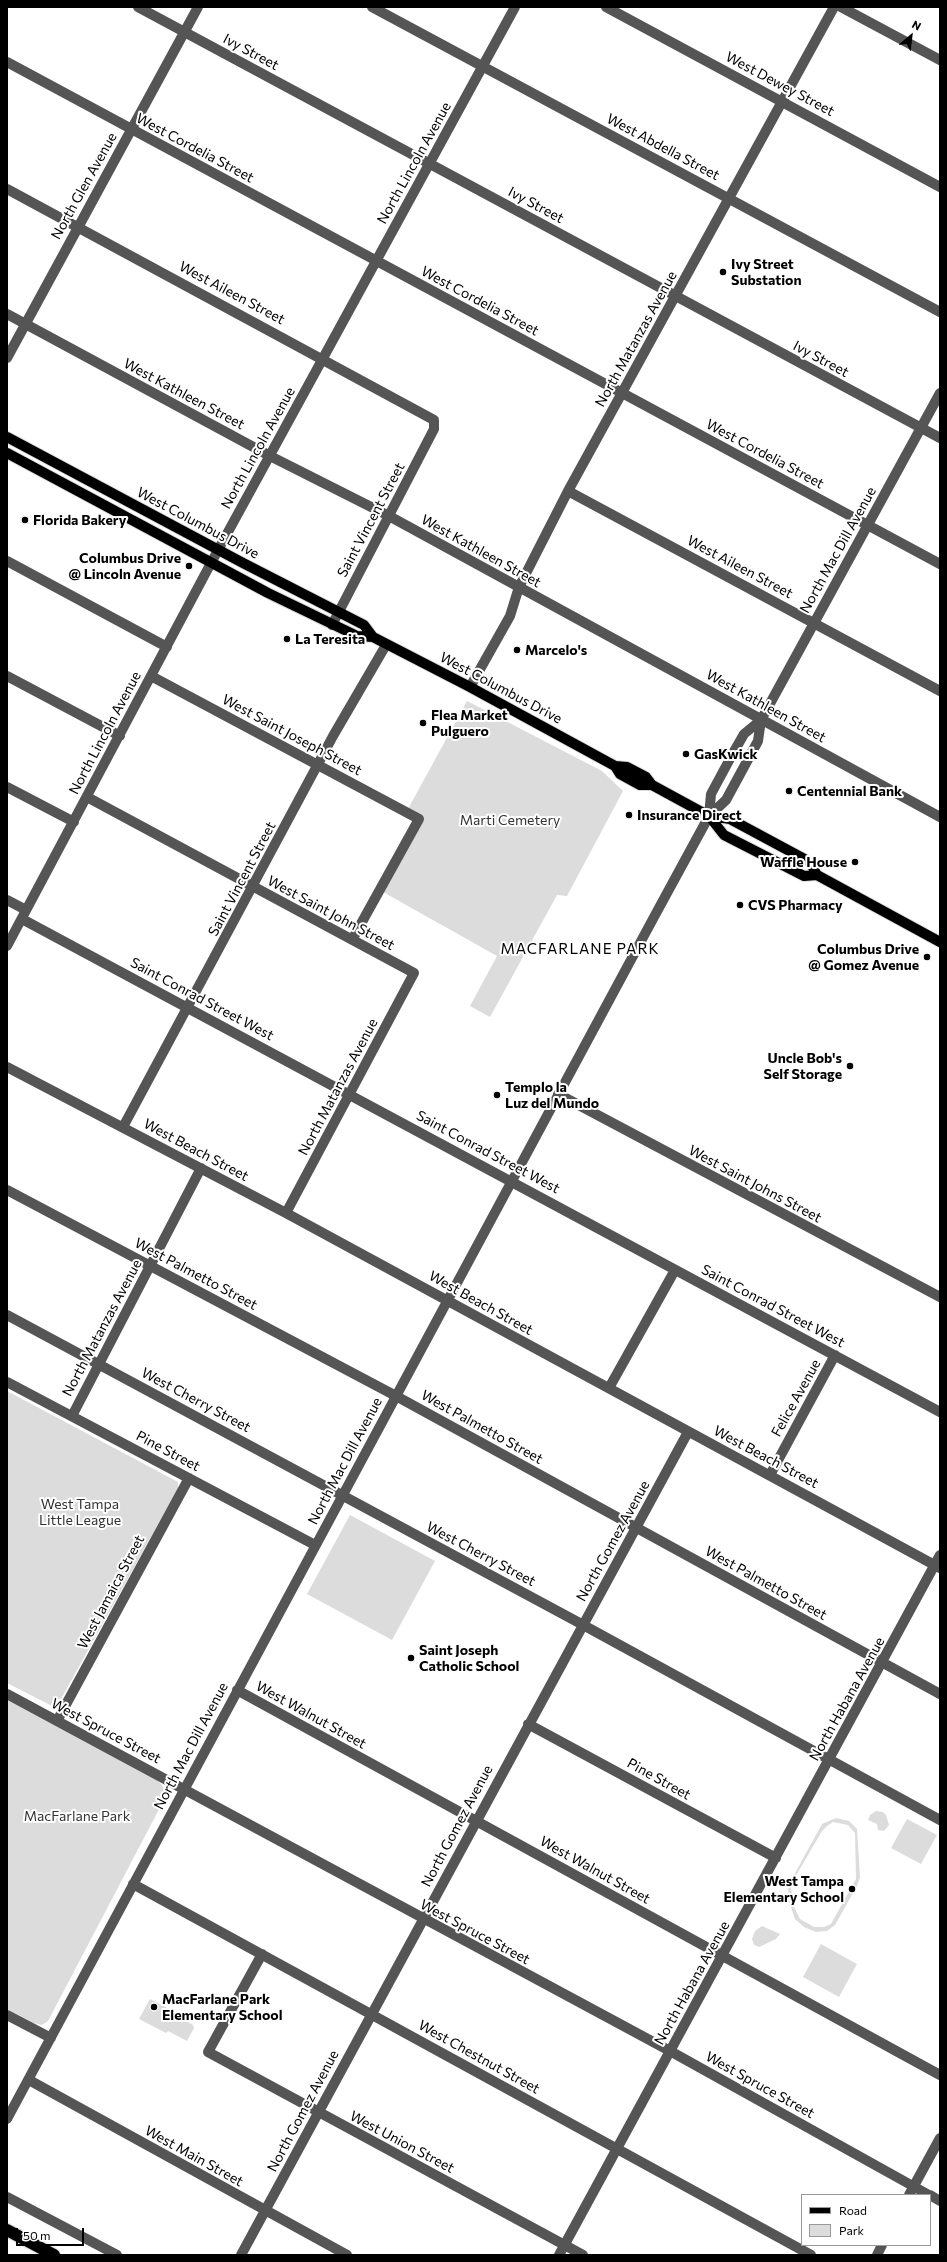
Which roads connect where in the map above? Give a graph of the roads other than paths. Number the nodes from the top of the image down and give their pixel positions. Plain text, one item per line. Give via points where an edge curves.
1 (138, 7) edge
2 (198, 7) edge
3 (372, 7) edge
4 (515, 7) edge
5 (606, 7) edge
6 (834, 7) edge
7 (841, 7) edge
8 (185, 32) junction
9 (940, 60) edge
10 (7, 62) edge
11 (483, 66) junction
12 (782, 102) junction
13 (131, 129) junction
14 (430, 164) junction
15 (940, 187) edge
16 (7, 189) edge
17 (729, 199) junction
18 (78, 227) junction
19 (376, 261) junction
20 (676, 296) junction
21 (940, 312) edge
22 (7, 314) edge
23 (25, 324) junction
24 (7, 358) edge
25 (323, 358) junction
26 (622, 393) junction
27 (940, 393) edge
28 (921, 428) junction
29 (434, 429) joint
30 (7, 437) edge
31 (940, 438) edge
32 (7, 453) edge
33 (270, 456) junction
34 (568, 491) junction
35 (389, 516) junction
36 (867, 525) junction
37 (218, 550) junction
38 (7, 561) edge
39 (211, 563) junction
40 (940, 564) edge
41 (518, 587) junction
42 (339, 612) junction
43 (814, 623) junction
44 (332, 625) junction
45 (373, 637) junction
46 (386, 644) junction
47 (167, 647) junction
48 (7, 676) edge
49 (152, 676) junction
50 (470, 687) junction
51 (940, 691) edge
52 (761, 720) junction
53 (120, 736) junction
54 (318, 766) junction
55 (7, 787) edge
56 (87, 797) junction
57 (709, 816) junction
58 (940, 816) edge
59 (74, 822) junction
60 (817, 875) junction
61 (254, 887) junction
62 (7, 900) edge
63 (24, 915) junction
64 (352, 940) junction
65 (940, 942) edge
66 (7, 946) edge
67 (414, 973) joint
68 (188, 1008) junction
69 (7, 1067) edge
70 (351, 1094) junction
71 (558, 1094) junction
72 (123, 1127) junction
73 (201, 1168) junction
74 (512, 1181) junction
75 (7, 1190) edge
76 (286, 1214) junction
77 (150, 1265) junction
78 (675, 1270) junction
79 (940, 1297) edge
80 (447, 1300) junction
81 (7, 1315) edge
82 (835, 1355) junction
83 (99, 1364) junction
84 (7, 1382) edge
85 (609, 1388) junction
86 (396, 1396) junction
87 (940, 1412) edge
88 (72, 1416) junction
89 (688, 1432) junction
90 (770, 1475) junction
91 (189, 1478) junction
92 (342, 1495) junction
93 (636, 1528) junction
94 (315, 1545) junction
95 (940, 1555) edge
96 (937, 1566) edge
97 (583, 1625) junction
98 (883, 1663) junction
99 (237, 1690) junction
100 (7, 1694) edge
101 (940, 1694) edge
102 (57, 1721) junction
103 (528, 1724) junction
104 (830, 1759) junction
105 (184, 1790) junction
106 (940, 1820) edge
107 (476, 1821) junction
108 (776, 1858) junction
109 (133, 1884) junction
110 (423, 1920) junction
111 (262, 1954) junction
112 (722, 1956) junction
113 (371, 2014) junction
114 (7, 2015) edge
115 (51, 2038) junction
116 (670, 2051) junction
117 (940, 2075) edge
118 (28, 2080) junction
119 (318, 2113) junction
120 (7, 2120) edge
121 (940, 2138) edge
122 (617, 2149) junction
123 (911, 2191) edge
124 (925, 2194) edge
125 (931, 2196) edge
126 (7, 2197) edge
127 (940, 2201) edge
128 (265, 2211) junction
129 (7, 2230) edge
130 (564, 2245) junction
131 (882, 2246) edge
132 (54, 2255) edge
133 (117, 2255) edge
134 (241, 2255) edge
135 (347, 2255) edge
136 (559, 2255) edge
137 (583, 2255) edge
138 (812, 2255) edge
139 (877, 2255) edge

1 - 8 street, Ivy Street
2 - 8 street, North Glen Avenue
3 - 11 street, West Abdella Street
4 - 11 street, North Lincoln Avenue
5 - 12 street, West Dewey Street
6 - 12 street, North Matanzas Avenue
7 - 9 street
8 - 13 street, North Glen Avenue
8 - 14 street, Ivy Street
10 - 13 street, West Cordelia Street
11 - 14 street, North Lincoln Avenue
11 - 17 street, West Abdella Street
12 - 15 street, West Dewey Street
12 - 17 street, North Matanzas Avenue
13 - 18 street, North Glen Avenue
13 - 19 street, West Cordelia Street
14 - 19 street, North Lincoln Avenue
14 - 20 street, Ivy Street
16 - 18 street, West Aileen Street
17 - 20 street, North Matanzas Avenue
17 - 21 street, West Abdella Street
18 - 23 street, North Glen Avenue
18 - 25 street, West Aileen Street
19 - 25 street, North Lincoln Avenue
19 - 26 street, West Cordelia Street
20 - 26 street, North Matanzas Avenue
20 - 28 street, Ivy Street
22 - 23 street, West Kathleen Street
23 - 24 street, North Glen Avenue
23 - 33 street, West Kathleen Street
25 - 29 street, West Aileen Street via 434,420
25 - 33 street, North Lincoln Avenue
26 - 34 street, North Matanzas Avenue
26 - 36 street, West Cordelia Street
27 - 28 street, North Mac Dill Avenue
28 - 31 street, Ivy Street
28 - 36 street, North Mac Dill Avenue
29 - 35 street, Saint Vincent Street
30 - 37 main road, West Columbus Drive
32 - 39 main road, West Columbus Drive
33 - 35 street, West Kathleen Street
33 - 37 street, North Lincoln Avenue
34 - 41 street, North Matanzas Avenue
34 - 43 street, West Aileen Street
35 - 41 street, West Kathleen Street
35 - 42 street, Saint Vincent Street
36 - 40 street, West Cordelia Street
36 - 43 street, North Mac Dill Avenue
37 - 39 street, North Lincoln Avenue
37 - 42 main road, West Columbus Drive
38 - 47 street
39 - 44 main road, West Columbus Drive
39 - 47 street, North Lincoln Avenue
41 - 50 street, North Matanzas Avenue via 510,616
41 - 52 street, West Kathleen Street
42 - 44 street, Saint Vincent Street
42 - 45 main road, West Columbus Drive via 364,624
43 - 51 street, West Aileen Street
43 - 52 street, North Mac Dill Avenue
44 - 45 main road, West Columbus Drive via 357,636
45 - 46 main road, West Columbus Drive
46 - 50 main road, West Columbus Drive
46 - 54 street, Saint Vincent Street
47 - 49 street, North Lincoln Avenue
48 - 53 street
49 - 53 street, North Lincoln Avenue
49 - 54 street, West Saint Joseph Street
50 - 57 main road, West Columbus Drive via 615,766 628,767 646,777 652,785
52 - 57 street, North Mac Dill Avenue via 758,742 726,800
52 - 57 street, North Mac Dill Avenue via 744,734 718,781 711,794
52 - 58 street, West Kathleen Street
53 - 56 street, North Lincoln Avenue
54 - 61 street, Saint Vincent Street
54 - 64 street, West Saint Joseph Street via 419,819
55 - 59 street
56 - 59 street, North Lincoln Avenue
56 - 61 street, West Saint John Street
57 - 60 main road, West Columbus Drive via 730,819 810,862
57 - 60 main road, West Columbus Drive via 724,835 804,876
57 - 71 street, North Mac Dill Avenue
59 - 63 street, North Lincoln Avenue
60 - 65 main road, West Columbus Drive
61 - 64 street, West Saint John Street
61 - 68 street, Saint Vincent Street
62 - 63 street, Saint Conrad Street West
63 - 66 street, North Lincoln Avenue
63 - 68 street, Saint Conrad Street West
64 - 67 street, West Saint John Street
67 - 70 street, North Matanzas Avenue
68 - 70 street, Saint Conrad Street West
68 - 72 street, Saint Vincent Street
69 - 72 street, West Beach Street
70 - 74 street, Saint Conrad Street West
70 - 76 street, North Matanzas Avenue
71 - 74 street, North Mac Dill Avenue
71 - 79 street, West Saint Johns Street
72 - 73 street, West Beach Street
73 - 76 street, West Beach Street
73 - 77 street, North Matanzas Avenue
74 - 78 street, Saint Conrad Street West
74 - 80 street, North Mac Dill Avenue
75 - 77 street, West Palmetto Street
76 - 80 street, West Beach Street
77 - 83 street, North Matanzas Avenue
77 - 86 street, West Palmetto Street
78 - 82 street, Saint Conrad Street West
78 - 85 street
80 - 85 street, West Beach Street
80 - 86 street, North Mac Dill Avenue
81 - 83 street, West Cherry Street
82 - 87 street, Saint Conrad Street West
82 - 90 street, Felice Avenue
83 - 88 street, North Matanzas Avenue
83 - 92 street, West Cherry Street
84 - 88 street, Pine Street
85 - 89 street, West Beach Street
86 - 92 street, North Mac Dill Avenue
86 - 93 street, West Palmetto Street
88 - 91 street, Pine Street
89 - 90 street, West Beach Street
89 - 93 street, North Gomez Avenue
90 - 96 street, West Beach Street
91 - 94 street, Pine Street
91 - 102 street, West Jamaica Street
92 - 94 street, North Mac Dill Avenue
92 - 97 street, West Cherry Street
93 - 97 street, North Gomez Avenue
93 - 98 street, West Palmetto Street
94 - 99 street, North Mac Dill Avenue
95 - 96 street, North Habana Avenue
96 - 98 street, North Habana Avenue
97 - 103 street, North Gomez Avenue
97 - 104 street, West Cherry Street
98 - 101 street, West Palmetto Street
98 - 104 street, North Habana Avenue
99 - 105 street, North Mac Dill Avenue
99 - 107 street, West Walnut Street
100 - 102 street, West Spruce Street
102 - 105 street, West Spruce Street
103 - 107 street, North Gomez Avenue
103 - 108 street, Pine Street
104 - 106 street, West Cherry Street
104 - 108 street, North Habana Avenue
105 - 109 street, North Mac Dill Avenue
105 - 110 street, West Spruce Street
107 - 110 street, North Gomez Avenue
107 - 112 street, West Walnut Street
108 - 112 street, North Habana Avenue
109 - 111 street, West Chestnut Street
109 - 115 street, North Mac Dill Avenue
110 - 113 street, North Gomez Avenue
110 - 116 street, West Spruce Street
111 - 113 street, West Chestnut Street
111 - 119 street, West Union Street via 208,2052
112 - 116 street, North Habana Avenue
112 - 117 street, West Walnut Street
113 - 119 street, North Gomez Avenue
113 - 122 street, West Chestnut Street
114 - 115 street
115 - 118 street, North Mac Dill Avenue
116 - 122 street, North Habana Avenue
116 - 123 street, West Spruce Street
118 - 120 street, North Mac Dill Avenue
118 - 128 street, West Main Street
119 - 128 street, North Gomez Avenue
119 - 130 street, West Union Street
121 - 123 street
122 - 130 street, North Habana Avenue
122 - 138 street, West Chestnut Street
123 - 124 street, West Spruce Street
125 - 127 street, West Spruce Street
126 - 133 street
128 - 134 street, North Gomez Avenue
128 - 135 street, West Main Street
129 - 132 highway
130 - 136 street, North Habana Avenue
130 - 137 street, West Union Street
131 - 139 street

